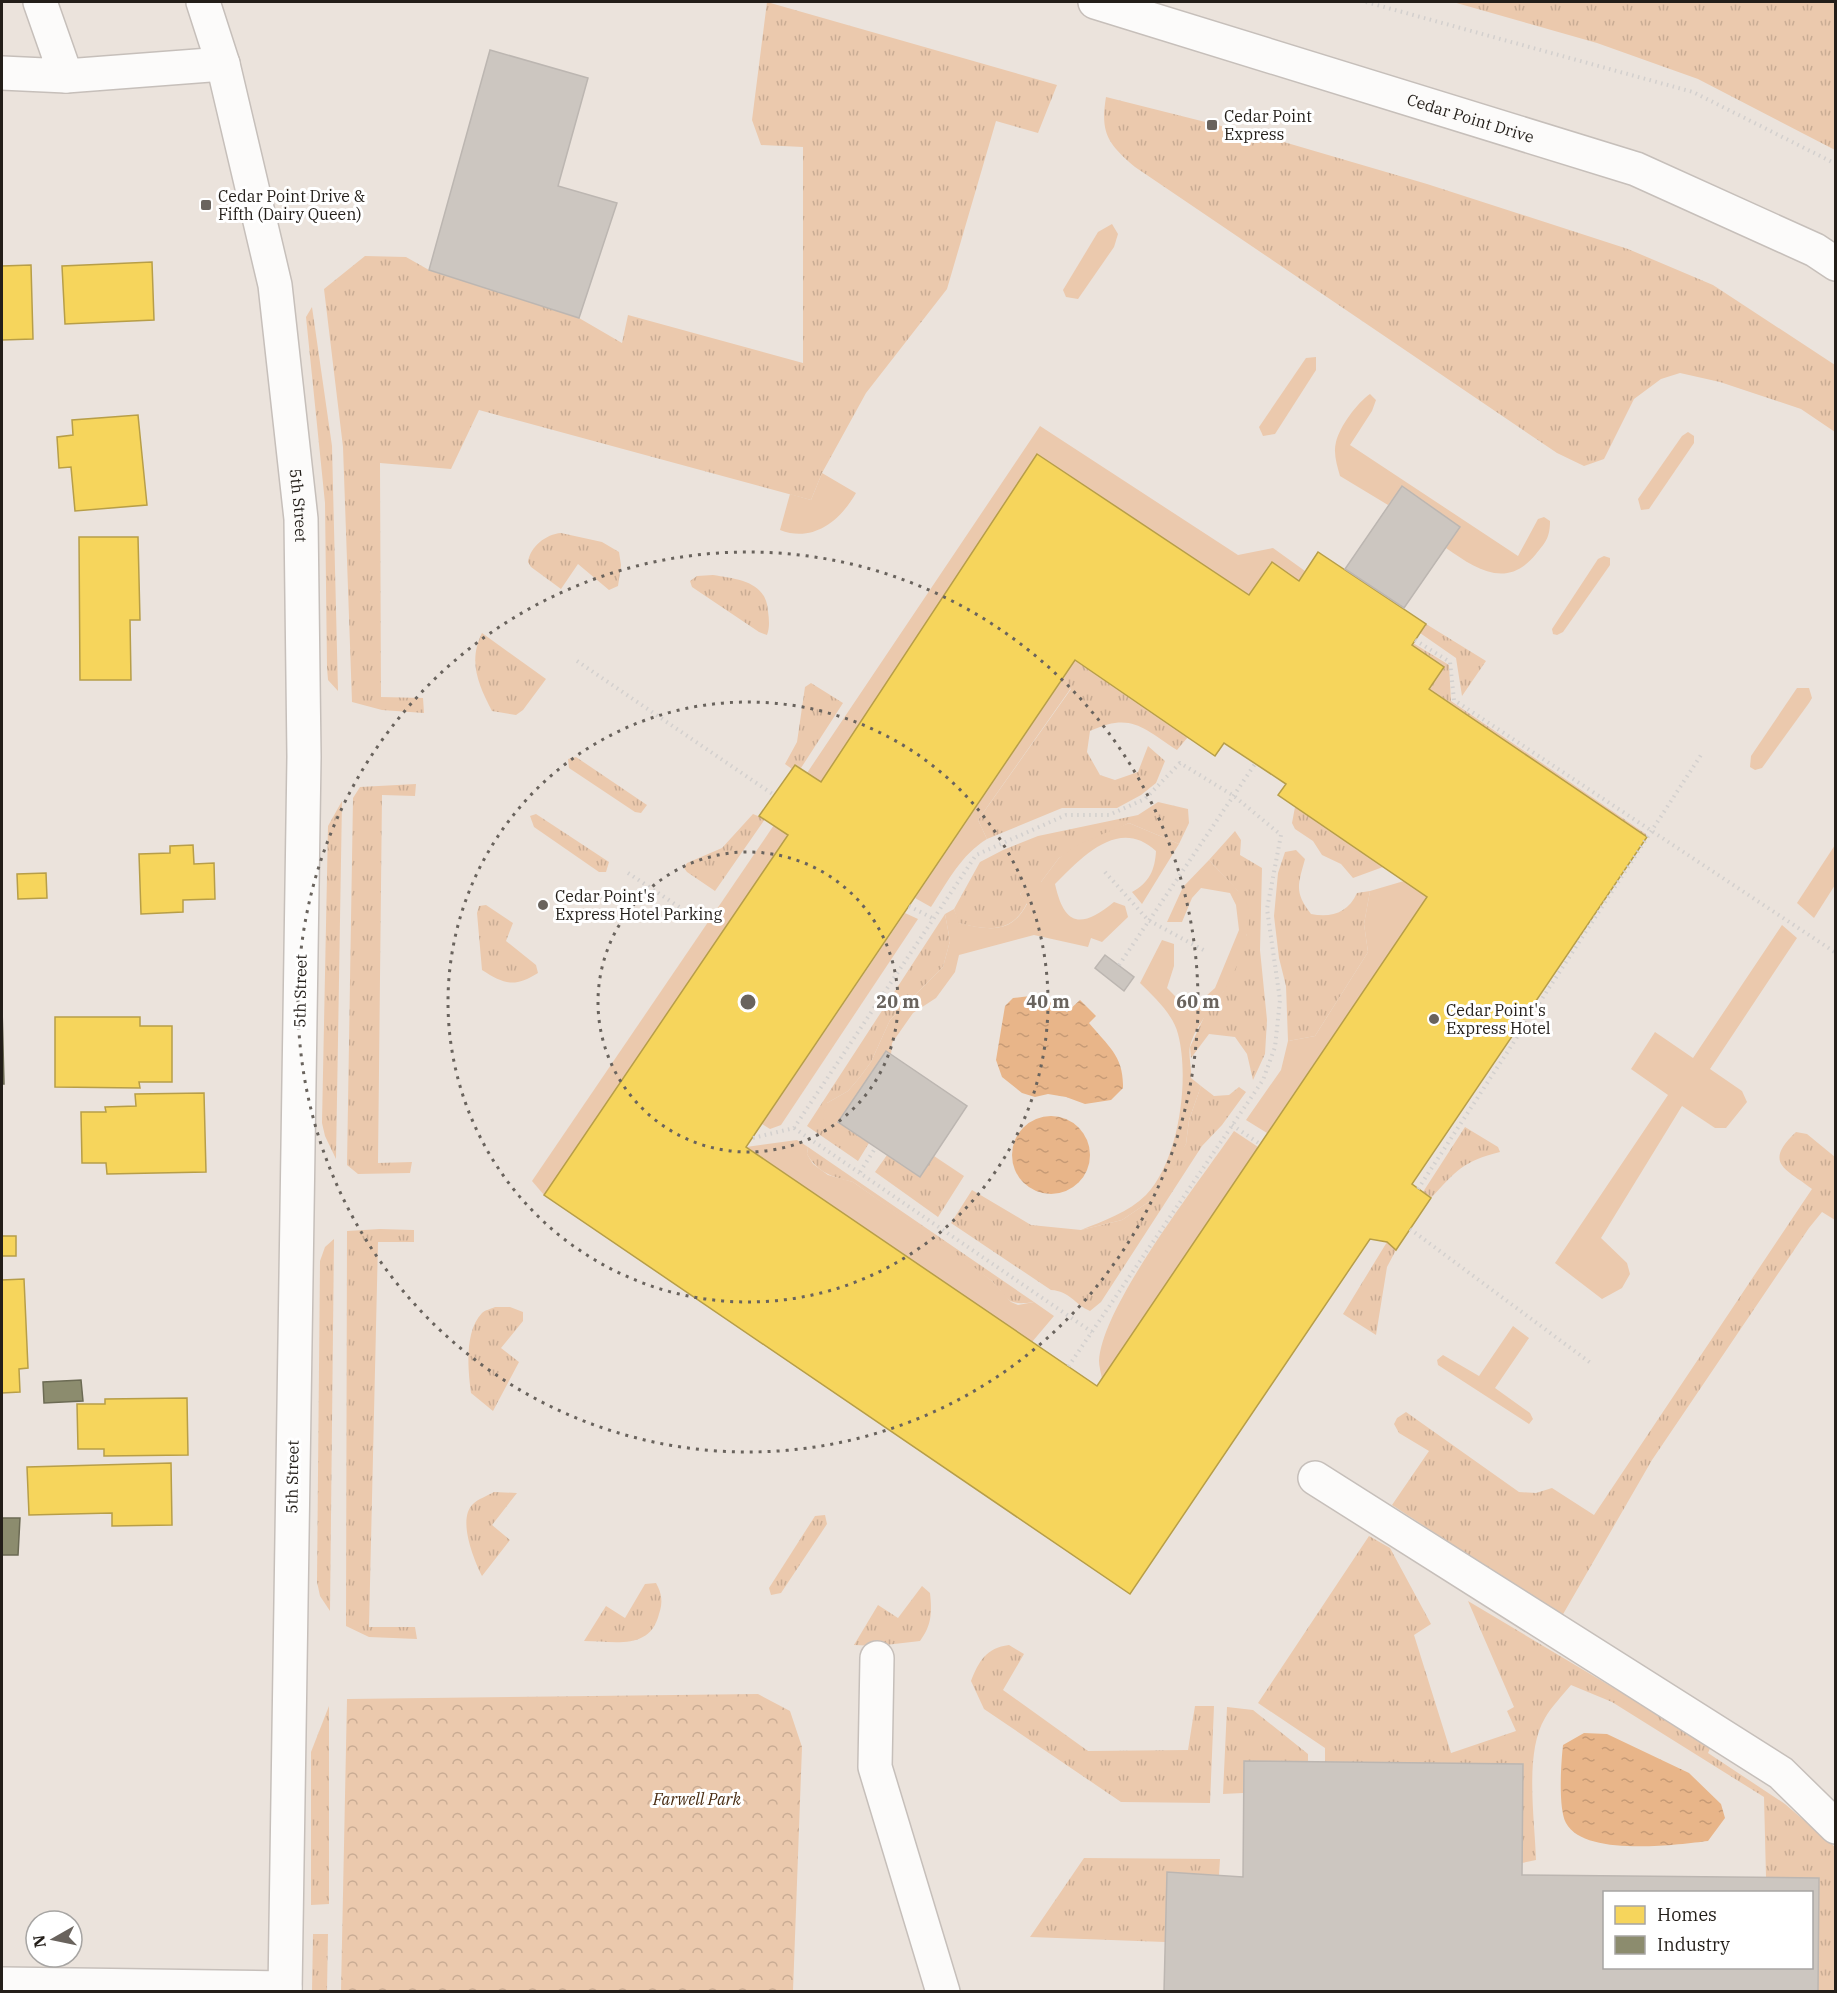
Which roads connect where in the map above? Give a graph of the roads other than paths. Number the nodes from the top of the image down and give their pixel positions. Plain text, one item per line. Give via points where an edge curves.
1 (40, 2) edge
2 (203, 2) edge
3 (1095, 2) edge
4 (223, 64) junction
5 (2, 73) edge
6 (66, 76) junction
7 (1836, 264) edge
8 (1316, 1478) dead end
9 (877, 1658) dead end
10 (1836, 1827) edge
11 (2, 1984) edge
12 (285, 1990) edge
13 (943, 1992) edge

1 - 6 street
2 - 4 street, 5th Street
3 - 7 street, Cedar Point Drive via 1636,169 1815,250
4 - 6 street
4 - 12 street, 5th Street via 275,285 301,519 304,757
5 - 6 street
8 - 10 street via 1781,1773
9 - 13 street via 875,1767
11 - 12 street

